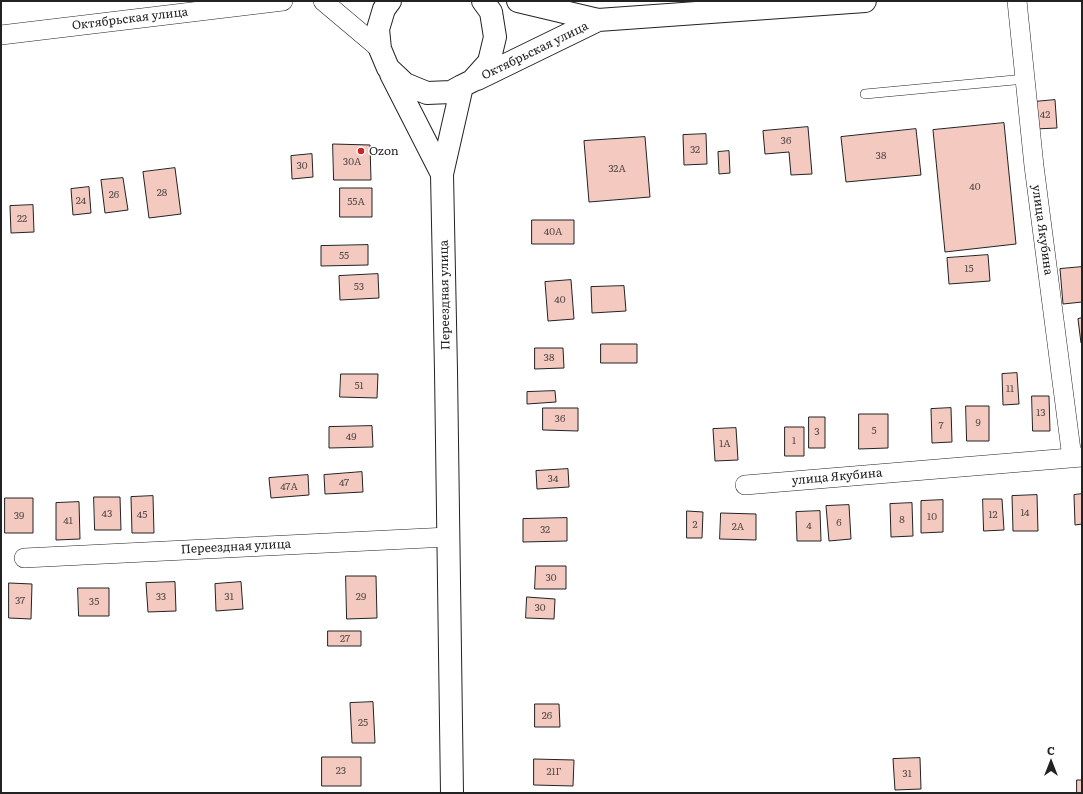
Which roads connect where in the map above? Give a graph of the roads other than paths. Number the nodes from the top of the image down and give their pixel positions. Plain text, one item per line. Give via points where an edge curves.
1 (283, 1) edge
2 (323, 1) edge
3 (390, 1) edge
4 (483, 1) edge
5 (518, 1) edge
6 (865, 1) edge
7 (1017, 1) edge
8 (598, 20) junction
9 (1, 35) edge
10 (384, 58) junction
11 (1025, 80) junction
12 (467, 84) junction
13 (866, 94) dead end
14 (442, 174) junction
15 (1077, 458) edge
16 (746, 485) dead end
17 (448, 536) junction
18 (24, 558) dead end
19 (452, 793) edge

1 - 9 street, Октябрьская улица
2 - 10 street
3 - 10 main road via 384,9 378,29
4 - 12 main road via 491,12 495,37 489,62
5 - 8 main road, Октябрьская улица
6 - 8 main road, Октябрьская улица
7 - 11 street, улица Якубина
8 - 12 main road, Октябрьская улица
10 - 12 main road, Октябрьская улица via 405,84 427,93 451,92
10 - 14 main road, Переездная улица
11 - 13 lane
11 - 15 street, улица Якубина via 1034,166
12 - 14 main road, Переездная улица
14 - 17 main road, Переездная улица
15 - 16 street, улица Якубина
17 - 18 street, Переездная улица
17 - 19 main road, Переездная улица

